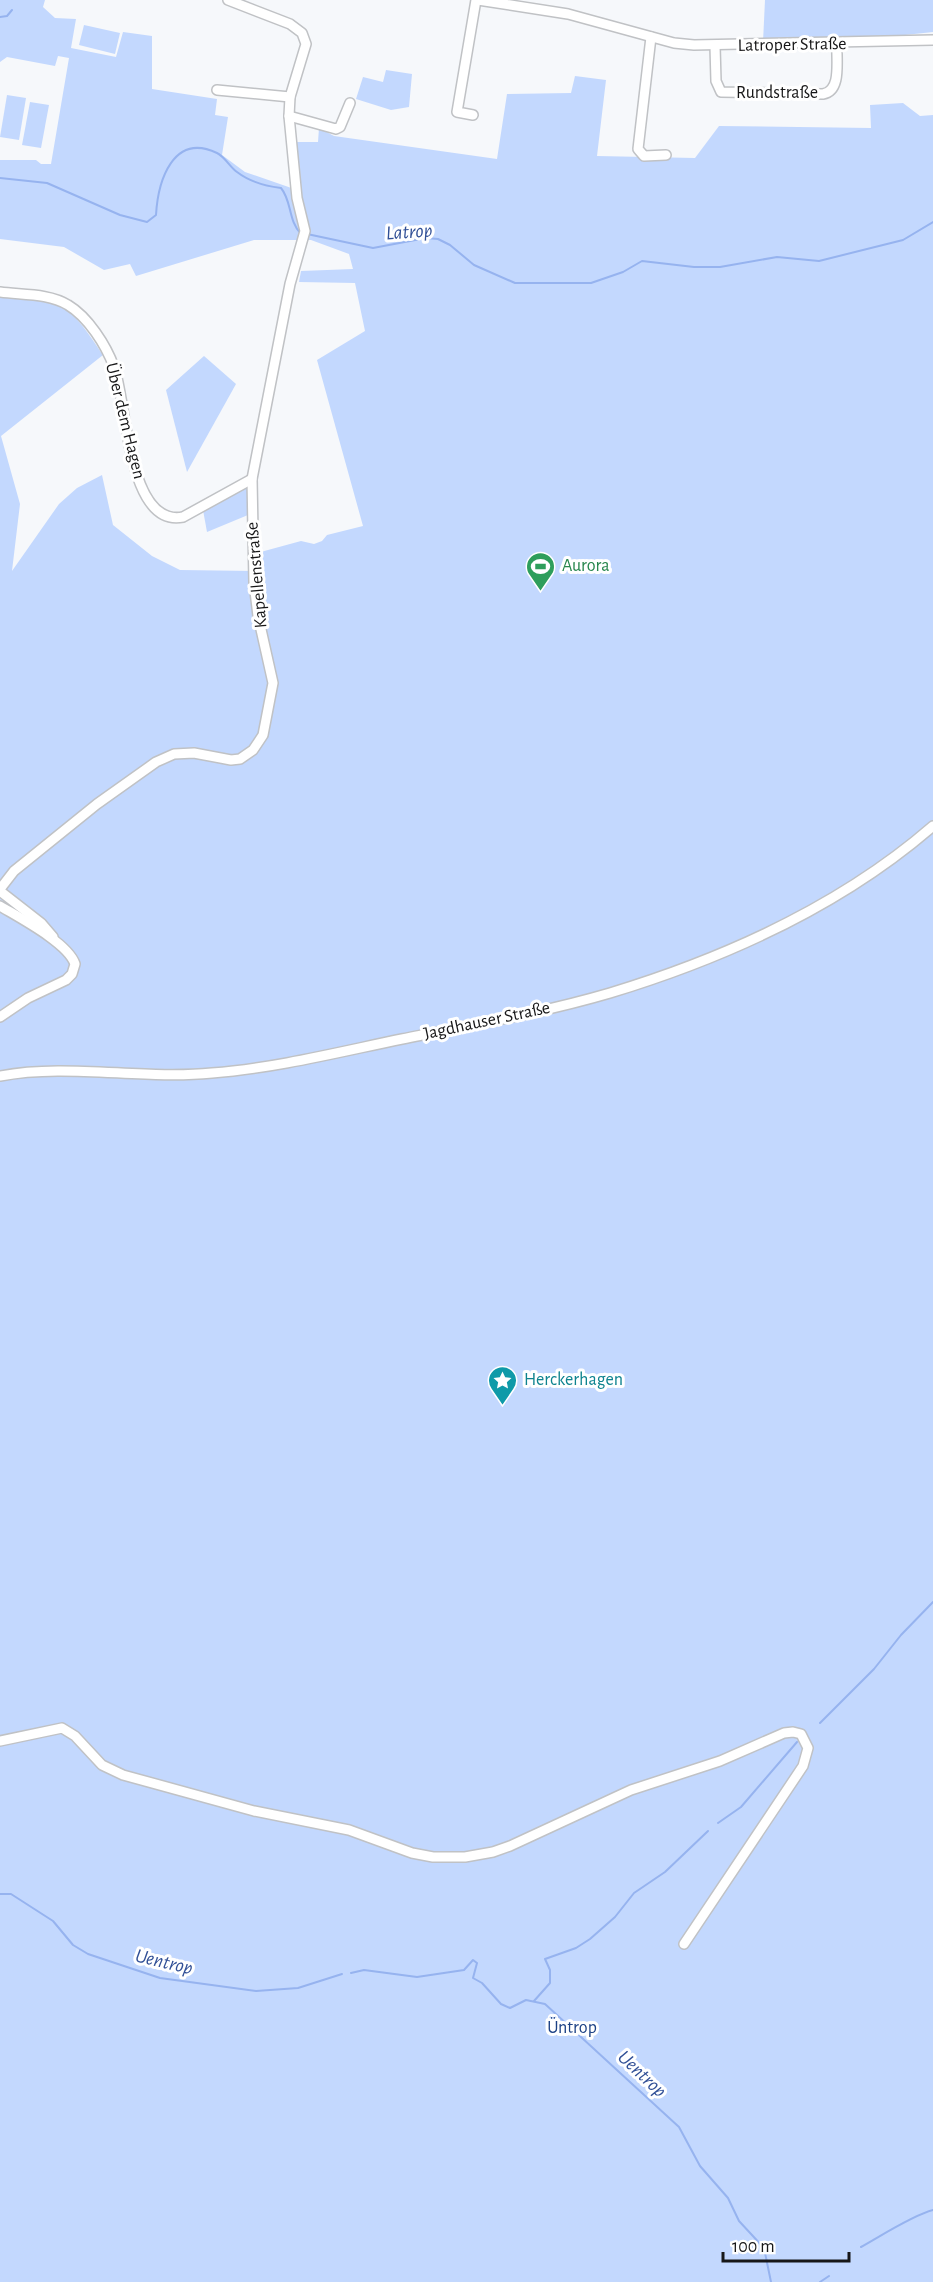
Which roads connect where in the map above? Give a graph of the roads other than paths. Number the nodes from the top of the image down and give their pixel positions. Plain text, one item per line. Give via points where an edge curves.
1 (228, 0) edge
2 (477, 0) edge
3 (651, 37) junction
4 (933, 40) edge
5 (837, 44) junction
6 (715, 46) junction
7 (217, 90) dead end
8 (290, 97) junction
9 (350, 103) dead end
10 (473, 115) dead end
11 (290, 116) junction
12 (666, 155) dead end
13 (0, 292) edge
14 (252, 479) junction
15 (933, 826) edge
16 (0, 890) edge
17 (0, 906) edge
18 (55, 942) junction
19 (0, 1017) edge
20 (0, 1076) edge
21 (0, 1741) edge
22 (684, 1944) dead end

1 - 8 street, Kapellenstraße via 290,24 302,33 305,51
2 - 3 street, Latroper Straße via 578,16
2 - 10 street via 457,111
3 - 6 street, Latroper Straße
3 - 12 street via 637,146 644,156
4 - 5 street, Latroper Straße
5 - 6 street, Latroper Straße
5 - 6 street, Rundstraße via 835,86 823,94 721,92 716,81
7 - 8 street
8 - 11 street, Kapellenstraße
9 - 11 street via 336,129
11 - 14 street, Kapellenstraße via 303,242 292,278
13 - 14 street, Über dem Hagen via 64,302 93,331 115,368 140,486 159,513 183,517
14 - 16 street, Kapellenstraße via 256,594 273,682 260,741 249,754 235,760 181,753 148,766 14,871
15 - 20 street, Jagdhauser Straße via 897,858 821,904 727,949 609,993 450,1030 228,1072 142,1076 51,1070
16 - 18 street, Kapellenstraße via 41,923
17 - 18 street
18 - 19 street via 73,957 72,974
21 - 22 street via 62,1728 102,1765 123,1775 254,1811 349,1830 412,1853 465,1857 510,1846 631,1790 728,1758 784,1733 801,1734 808,1748 803,1766

